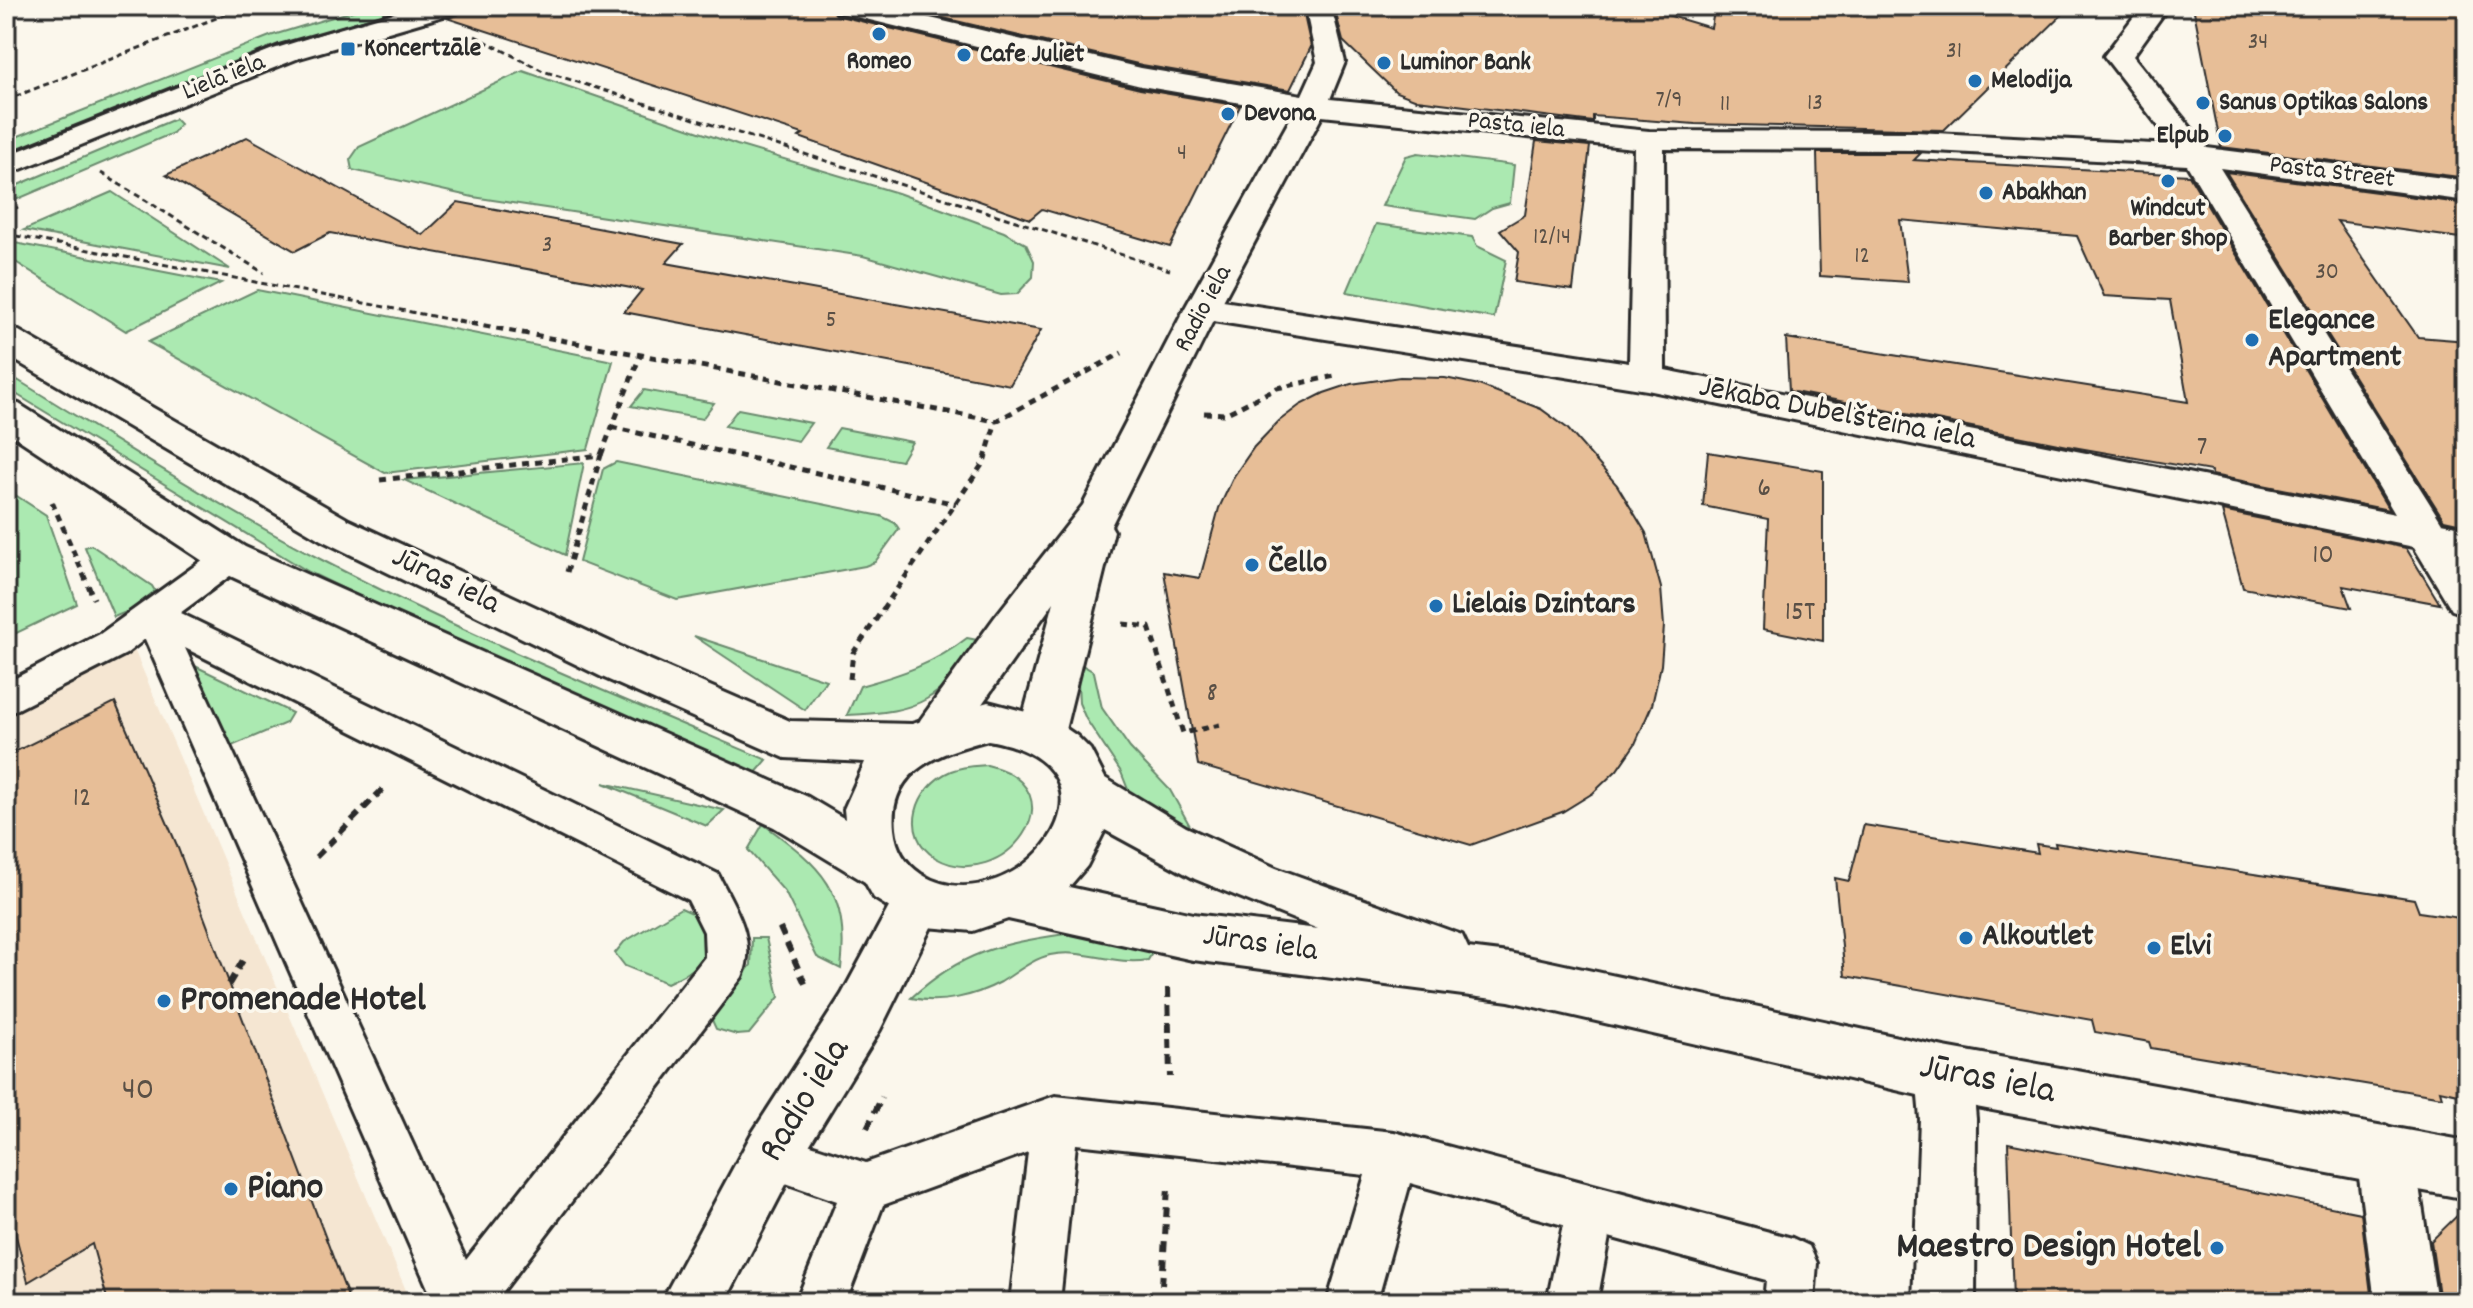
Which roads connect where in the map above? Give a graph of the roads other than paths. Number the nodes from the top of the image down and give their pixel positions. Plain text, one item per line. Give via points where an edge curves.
1 (448, 6) edge
2 (846, 6) edge
3 (1318, 6) edge
4 (2156, 6) edge
5 (317, 15) dead end
6 (259, 34) dead end
7 (1312, 106) junction
8 (1649, 140) junction
9 (2197, 156) junction
10 (6, 166) edge
11 (2467, 191) edge
12 (1209, 297) junction
13 (6, 339) edge
14 (1647, 378) junction
15 (6, 413) edge
16 (1099, 513) junction
17 (2448, 540) edge
18 (230, 558) junction
19 (2467, 599) edge
20 (153, 616) junction
21 (6, 700) edge
22 (1041, 734) junction
23 (925, 737) junction
24 (1085, 790) junction
25 (876, 864) junction
26 (1013, 898) junction
27 (919, 901) junction
28 (1509, 977) junction
29 (1944, 1074) junction
30 (1055, 1119) junction
31 (2385, 1154) junction
32 (771, 1155) junction
33 (1394, 1155) junction
34 (2467, 1170) edge
35 (866, 1187) junction
36 (1590, 1209) junction
37 (462, 1302) edge
38 (692, 1302) edge
39 (821, 1302) edge
40 (1035, 1302) edge
41 (1352, 1302) edge
42 (1572, 1302) edge
43 (1789, 1302) edge
44 (1944, 1302) edge
45 (2406, 1302) edge

1 - 10 street, Lielā iela via 289,52
2 - 7 street, Pasta iela via 1141,77
3 - 7 street, Radio iela via 1331,62
4 - 9 street via 2118,56
5 - 6 street, Lielā iela
7 - 8 street, Pasta iela
7 - 12 street, Radio iela
8 - 9 street, Pasta iela via 1916,141
8 - 14 street
9 - 11 street, Pasta Street
9 - 17 street
12 - 14 street, Jēkaba Dubelšteina iela
12 - 16 street, Radio iela
13 - 23 street, Jūras iela via 335,530 785,739
14 - 17 street, Jēkaba Dubelšteina iela
15 - 18 street, Jūras iela
16 - 22 street
16 - 23 street
17 - 19 street
18 - 20 lane
18 - 25 street, Jūras iela via 791,812
20 - 21 lane via 113,644
20 - 37 lane
20 - 37 lane via 703,887 725,931 727,963
22 - 23 street via 988,721
22 - 24 street via 1060,747
23 - 25 street via 890,765 872,792 865,822
24 - 26 street via 1084,820 1072,849 1050,876
24 - 28 street, Jūras iela via 1145,832 1207,862
25 - 27 street via 892,885
26 - 27 street via 952,908
26 - 28 street, Jūras iela via 1193,937
27 - 32 street, Radio iela via 861,1012
28 - 29 street, Jūras iela
29 - 31 street, Jūras iela
29 - 44 street
30 - 33 lane
30 - 35 lane
30 - 40 lane
31 - 34 street, Jūras iela
31 - 45 street
32 - 35 lane
32 - 38 street, Radio iela
33 - 36 lane
33 - 41 lane
35 - 39 lane
36 - 42 lane
36 - 43 lane via 1792,1263

